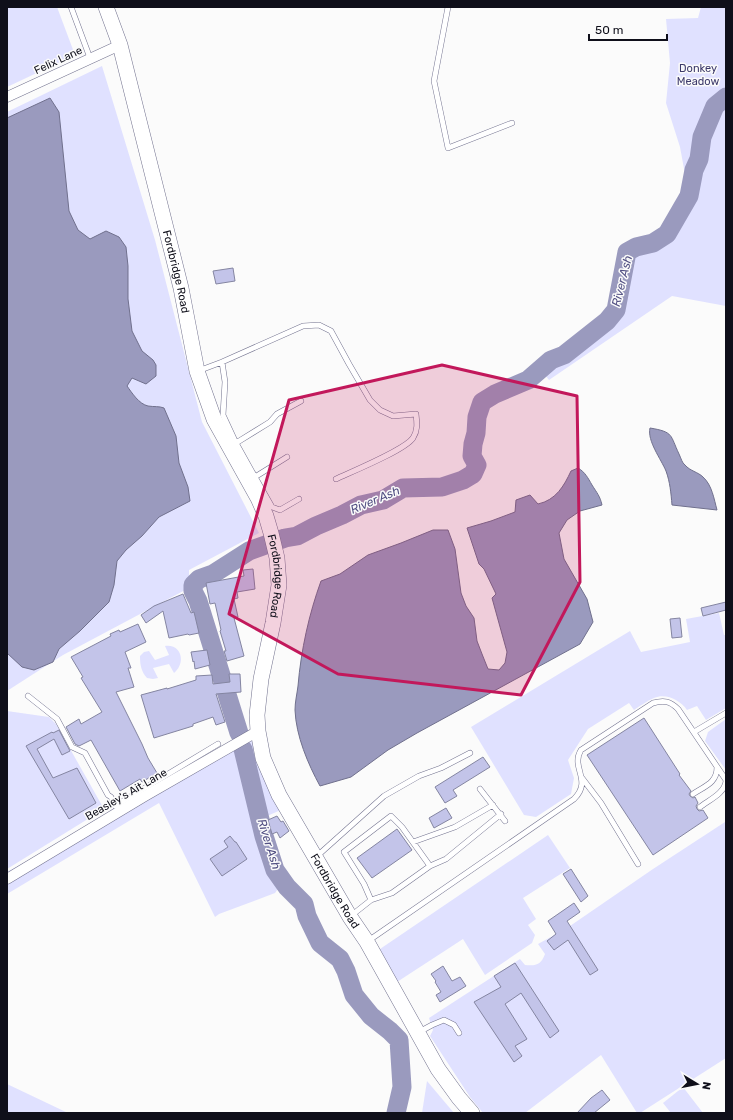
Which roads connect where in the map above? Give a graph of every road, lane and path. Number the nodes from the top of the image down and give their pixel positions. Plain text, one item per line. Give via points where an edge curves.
1 (72, 7) edge
2 (106, 7) edge
3 (448, 7) edge
4 (120, 45) junction
5 (90, 58) junction
6 (7, 97) edge
7 (512, 123) dead end
8 (222, 362) junction
9 (197, 371) junction
10 (301, 401) dead end
11 (236, 443) junction
12 (287, 458) dead end
13 (252, 479) junction
14 (336, 479) dead end
15 (299, 499) dead end
16 (28, 696) dead end
17 (726, 713) edge
18 (258, 731) junction
19 (694, 732) junction
20 (218, 744) dead end
21 (470, 753) dead end
22 (717, 766) junction
23 (582, 777) junction
24 (726, 781) edge
25 (480, 789) dead end
26 (693, 794) dead end
27 (492, 805) junction
28 (700, 806) dead end
29 (501, 814) junction
30 (505, 821) dead end
31 (413, 842) junction
32 (316, 858) junction
33 (638, 864) dead end
34 (430, 866) junction
35 (7, 879) edge
36 (371, 900) junction
37 (350, 916) junction
38 (367, 942) junction
39 (418, 1033) junction
40 (459, 1033) dead end
41 (472, 1113) edge

1 - 5 lane
2 - 4 street, Fordbridge Road
3 - 7 lane via 434,81 448,148
4 - 5 street, Felix Lane
4 - 9 street, Fordbridge Road via 181,288
5 - 6 street, Felix Lane
8 - 9 lane
8 - 11 lane via 225,382 223,414
8 - 14 lane via 303,326 319,325 332,331 348,364 370,400 380,410 393,416 416,414 417,428 413,439 402,448
9 - 13 street, Fordbridge Road via 214,418
10 - 11 lane via 277,414 270,422
11 - 13 lane
12 - 13 lane
13 - 15 lane via 272,507 280,510
13 - 18 street, Fordbridge Road via 271,533 277,558 279,585 261,679
16 - 20 lane via 57,719 72,748 85,753 116,806
17 - 19 lane
18 - 32 street, Fordbridge Road via 263,758 276,788
18 - 35 street, Beasley's Ait Lane
19 - 22 lane
19 - 23 lane via 673,704 660,701 582,750 578,762
21 - 32 lane via 419,776 384,796
22 - 24 lane
22 - 26 lane via 717,775 713,781
23 - 33 lane
23 - 38 lane via 581,789 574,799
24 - 28 lane via 721,791
25 - 27 lane
27 - 29 lane
27 - 31 lane via 455,827
29 - 30 lane
29 - 34 lane via 446,858
31 - 34 lane
31 - 36 lane via 391,816 344,852
32 - 37 street, Fordbridge Road
34 - 36 lane via 392,893
36 - 37 lane
37 - 38 street, Fordbridge Road
38 - 39 street, Fordbridge Road
39 - 40 lane via 444,1020 454,1025
39 - 41 street, Fordbridge Road via 438,1069

